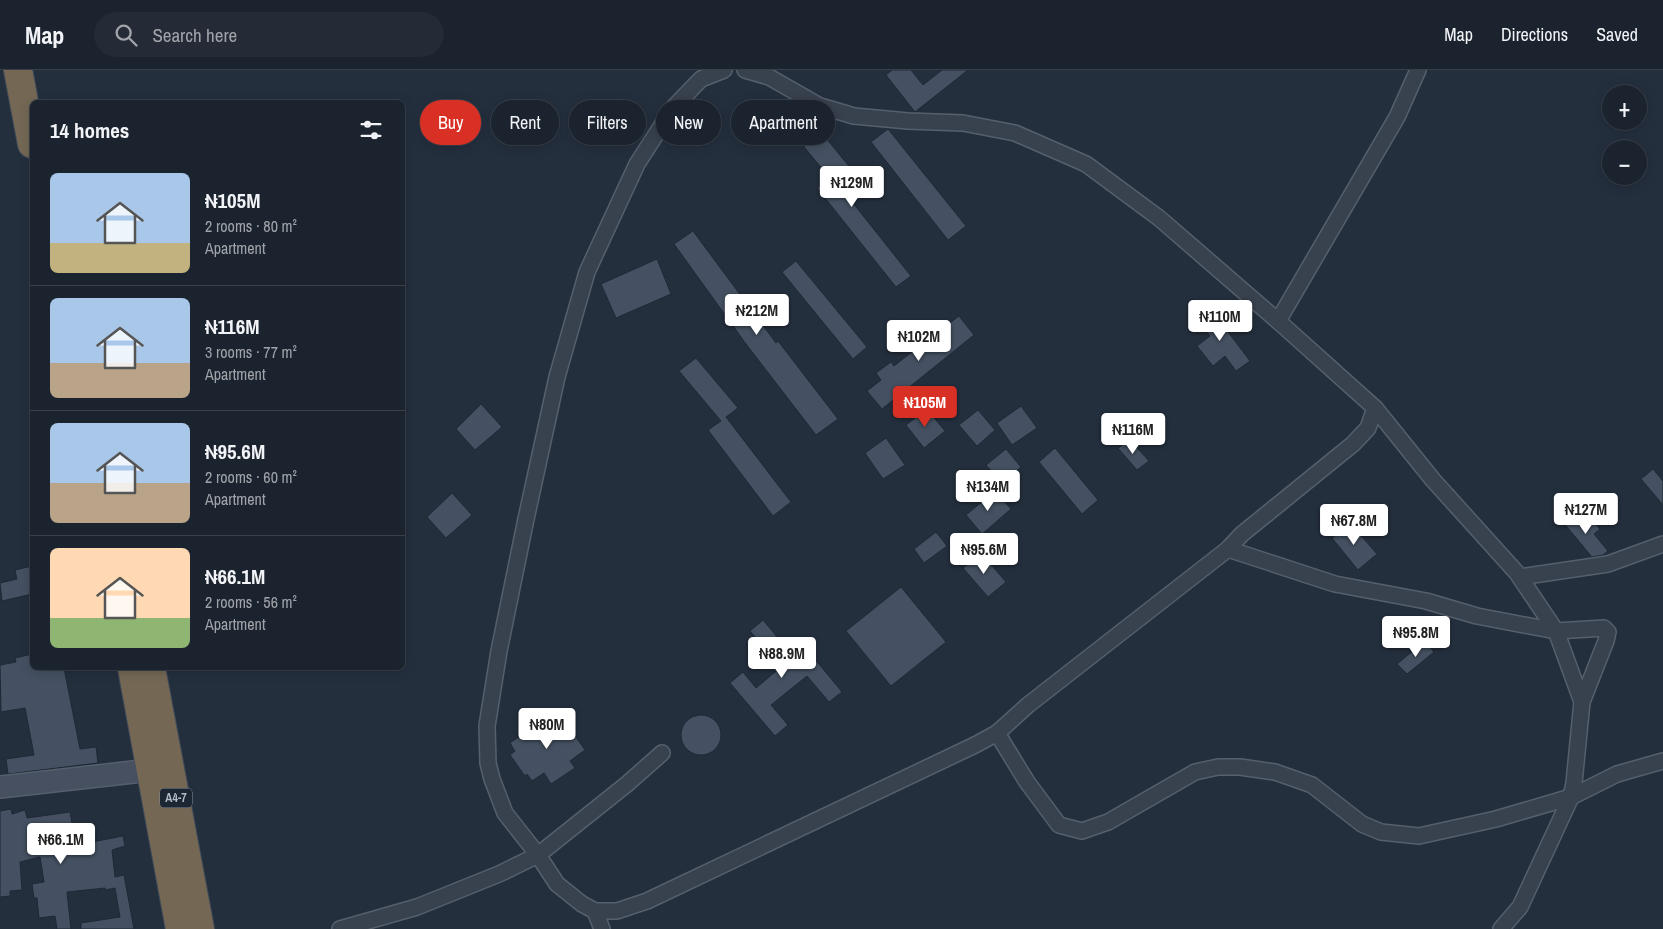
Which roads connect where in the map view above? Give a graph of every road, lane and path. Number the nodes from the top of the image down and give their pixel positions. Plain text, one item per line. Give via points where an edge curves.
1 (18, 70) edge
2 (37, 70) edge
3 (724, 70) edge
4 (745, 70) edge
5 (1418, 70) edge
6 (44, 100) edge
7 (30, 133) edge
8 (1278, 321) junction
9 (1375, 408) junction
10 (1663, 544) edge
11 (1228, 549) junction
12 (1520, 577) junction
13 (1556, 631) junction
14 (132, 670) edge
15 (151, 670) edge
16 (1582, 702) junction
17 (997, 733) junction
18 (662, 753) dead end
19 (1663, 761) edge
20 (151, 770) junction
21 (0, 787) edge
22 (1571, 797) junction
23 (538, 855) junction
24 (595, 910) junction
25 (180, 929) edge
26 (200, 929) edge
27 (340, 929) edge
28 (602, 929) edge
29 (1501, 929) edge

1 - 7 highway
2 - 6 highway
3 - 23 street via 701,79 674,108 638,164 587,272 557,377 486,726 488,763 505,812
4 - 8 street via 769,78 820,106 854,116 963,123 1015,133 1086,164 1159,218
5 - 8 street via 1396,116
8 - 9 street
9 - 11 street via 1368,428 1353,444
9 - 12 street via 1432,480
10 - 12 street via 1608,564
11 - 13 street via 1334,584
11 - 17 street via 1028,705
12 - 13 street
13 - 16 street
13 - 16 street via 1604,628 1608,632
14 - 20 highway, A4-7
15 - 26 highway, A4-7
16 - 22 street
17 - 22 street via 1027,782 1059,825 1082,831 1108,822 1195,772 1218,767 1275,772 1312,786 1362,824 1381,832 1419,836 1496,819
17 - 24 street via 647,902 617,911
18 - 23 street
19 - 22 street via 1616,774
20 - 21 street
20 - 25 highway, A4-7
22 - 29 street via 1520,907
23 - 24 street via 557,884
23 - 27 street via 417,907
24 - 28 street

